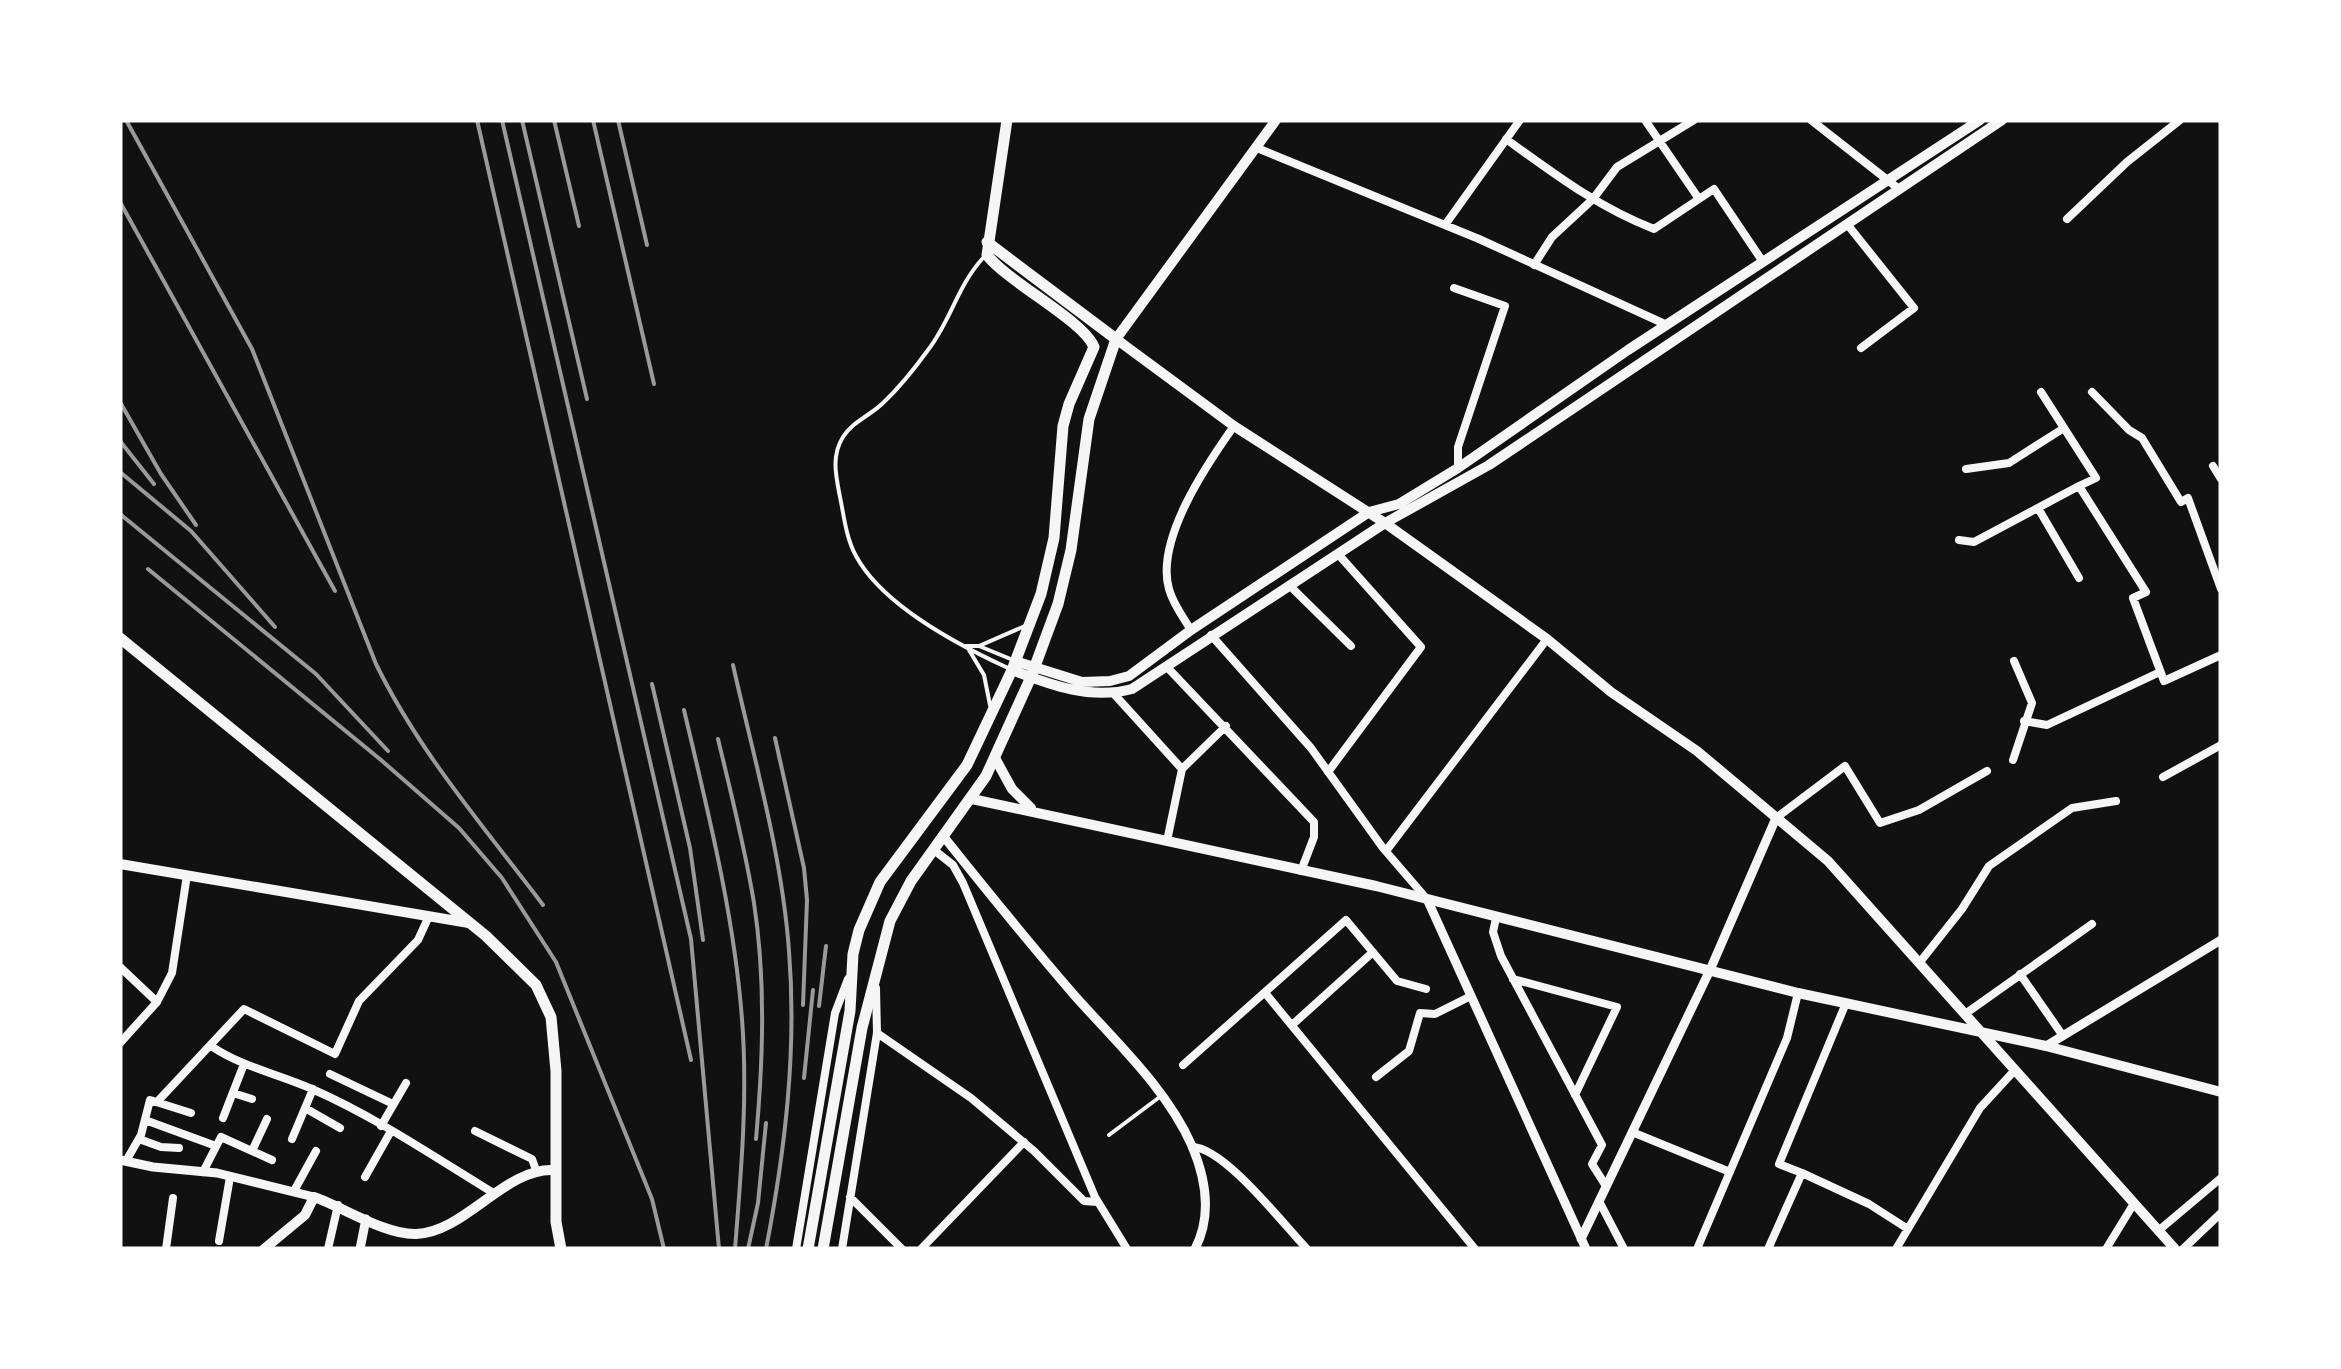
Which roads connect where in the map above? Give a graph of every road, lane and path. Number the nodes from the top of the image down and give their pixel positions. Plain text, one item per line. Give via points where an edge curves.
1 (1006, 120) edge
2 (1276, 120) edge
3 (1520, 120) edge
4 (1646, 120) edge
5 (1694, 120) edge
6 (1812, 120) edge
7 (1980, 120) edge
8 (2002, 120) edge
9 (2180, 120) edge
10 (1506, 140) junction
11 (1658, 140) junction
12 (1257, 148) junction
13 (1887, 179) junction
14 (1899, 189) junction
15 (1699, 199) junction
16 (1593, 200) junction
17 (2066, 219) dead end
18 (1847, 224) junction
19 (1445, 225) junction
20 (987, 248) junction
21 (1762, 262) junction
22 (1534, 265) junction
23 (1454, 288) dead end
24 (1668, 325) junction
25 (1116, 338) junction
26 (1861, 348) dead end
27 (1628, 350) junction
28 (1640, 366) junction
29 (2041, 392) dead end
30 (2092, 392) dead end
31 (1234, 426) junction
32 (2064, 428) junction
33 (2214, 466) dead end
34 (1458, 468) junction
35 (1966, 469) dead end
36 (2221, 478) edge
37 (2079, 486) junction
38 (2038, 508) junction
39 (1369, 512) junction
40 (1385, 523) junction
41 (1959, 540) dead end
42 (1338, 554) junction
43 (2080, 578) dead end
44 (1290, 585) junction
45 (2221, 589) edge
46 (1030, 623) junction
47 (1191, 630) junction
48 (1211, 635) junction
49 (120, 638) edge
50 (1547, 639) junction
51 (966, 646) junction
52 (979, 646) junction
53 (1351, 646) dead end
54 (2221, 655) edge
55 (2014, 661) dead end
56 (1014, 665) junction
57 (1166, 666) junction
58 (1032, 672) junction
59 (2160, 672) junction
60 (1114, 694) junction
61 (2024, 721) junction
62 (988, 724) junction
63 (1226, 726) junction
64 (2221, 745) edge
65 (995, 758) junction
66 (2013, 760) dead end
67 (1182, 769) junction
68 (1986, 771) dead end
69 (1328, 772) junction
70 (2162, 777) dead end
71 (972, 799) junction
72 (2116, 801) dead end
73 (1036, 812) junction
74 (1776, 818) junction
75 (944, 837) junction
76 (1166, 841) junction
77 (934, 850) junction
78 (1386, 851) junction
79 (120, 864) edge
80 (1301, 871) junction
81 (187, 875) junction
82 (1427, 899) junction
83 (429, 916) junction
84 (1496, 918) junction
85 (471, 923) junction
86 (2092, 924) dead end
87 (2221, 940) edge
88 (1373, 952) junction
89 (1920, 962) junction
90 (121, 970) edge
91 (852, 970) junction
92 (1710, 970) junction
93 (2020, 974) junction
94 (1513, 979) junction
95 (876, 984) junction
96 (1426, 989) dead end
97 (1798, 993) junction
98 (1266, 994) junction
99 (1472, 996) junction
100 (158, 1002) junction
101 (1846, 1003) junction
102 (1965, 1014) junction
103 (1292, 1026) junction
104 (877, 1033) junction
105 (1982, 1034) junction
106 (2062, 1036) junction
107 (120, 1043) edge
108 (211, 1046) junction
109 (2046, 1046) junction
110 (244, 1064) junction
111 (1183, 1065) dead end
112 (2014, 1071) junction
113 (330, 1074) dead end
114 (1376, 1077) dead end
115 (406, 1083) dead end
116 (313, 1090) junction
117 (2221, 1092) edge
118 (233, 1093) junction
119 (1161, 1096) junction
120 (1576, 1096) junction
121 (252, 1099) dead end
122 (157, 1102) junction
123 (394, 1104) junction
124 (305, 1108) junction
125 (191, 1112) dead end
126 (224, 1118) dead end
127 (266, 1119) dead end
128 (145, 1120) junction
129 (381, 1126) junction
130 (340, 1128) dead end
131 (391, 1131) junction
132 (475, 1132) dead end
133 (1632, 1132) junction
134 (1109, 1135) dead end
135 (139, 1139) junction
136 (292, 1139) dead end
137 (1024, 1142) junction
138 (216, 1146) junction
139 (1192, 1147) junction
140 (179, 1148) dead end
141 (316, 1150) dead end
142 (252, 1151) junction
143 (123, 1160) edge
144 (272, 1160) dead end
145 (536, 1170) junction
146 (554, 1170) junction
147 (203, 1172) junction
148 (1730, 1172) junction
149 (1802, 1174) junction
150 (230, 1177) junction
151 (365, 1177) dead end
152 (2221, 1178) edge
153 (1606, 1186) junction
154 (294, 1191) junction
155 (495, 1194) junction
156 (314, 1197) junction
157 (850, 1197) junction
158 (173, 1198) dead end
159 (1599, 1200) junction
160 (1098, 1202) junction
161 (338, 1205) junction
162 (2134, 1205) junction
163 (2221, 1213) edge
164 (366, 1218) junction
165 (1908, 1229) junction
166 (2158, 1231) junction
167 (219, 1241) dead end
168 (1581, 1246) edge
169 (166, 1249) edge
170 (264, 1249) edge
171 (328, 1249) edge
172 (360, 1249) edge
173 (561, 1249) edge
174 (796, 1249) edge
175 (808, 1249) edge
176 (823, 1249) edge
177 (842, 1249) edge
178 (902, 1249) edge
179 (921, 1249) edge
180 (1126, 1249) edge
181 (1195, 1249) edge
182 (1307, 1249) edge
183 (1475, 1249) edge
184 (1624, 1249) edge
185 (1697, 1249) edge
186 (1768, 1249) edge
187 (1896, 1249) edge
188 (2106, 1249) edge
189 (2175, 1249) edge
190 (2183, 1249) edge

1 - 20 main road
2 - 12 main road
3 - 10 street
4 - 11 street
5 - 11 street
6 - 13 street
7 - 13 main road
8 - 14 main road
9 - 17 street
10 - 16 street
10 - 19 street
11 - 15 street
11 - 16 street via 1617,166
12 - 19 street
12 - 25 main road
13 - 14 street
13 - 21 main road
14 - 18 main road
15 - 16 street via 1654,229
15 - 21 street via 1714,188
16 - 22 street via 1552,237
18 - 26 street via 1914,308
18 - 28 main road
19 - 22 street
20 - 25 main road
20 - 46 main road via 1004,272 1094,347 1063,426 1054,538
20 - 51 lane via 932,345 890,396 849,429 835,460 847,532 867,573 892,599
21 - 24 main road
22 - 24 street
23 - 34 street via 1505,306 1458,447
24 - 27 main road
25 - 31 main road
25 - 58 main road via 1089,420 1062,586
27 - 28 main road
27 - 34 main road
28 - 40 main road
29 - 32 street
30 - 45 street via 2142,438 2181,502 2188,498
31 - 39 main road
31 - 47 street via 1200,474 1167,560 1167,586
32 - 35 street via 2008,462
32 - 37 street via 2096,478
33 - 36 street
34 - 39 main road via 1399,504
37 - 38 street
37 - 59 street via 2146,592 2133,598
38 - 41 street via 1974,542
38 - 43 street
39 - 40 main road
39 - 47 main road
40 - 42 main road
40 - 50 main road
42 - 44 main road
42 - 69 street via 1421,647
44 - 48 main road
44 - 53 street
46 - 52 lane
46 - 56 main road
47 - 58 main road via 1118,680 1082,682
48 - 57 main road
48 - 69 street
49 - 85 main road
50 - 74 main road
50 - 78 street
51 - 52 lane
51 - 56 lane
51 - 62 lane via 988,687
52 - 56 lane
54 - 59 street via 2164,682
55 - 61 street via 2032,703
56 - 58 main road
56 - 62 main road
57 - 60 main road
57 - 63 street
58 - 60 main road via 1068,689
58 - 65 main road
59 - 61 street via 2047,724
60 - 67 street
61 - 66 street
62 - 91 main road via 967,765 880,882 859,930
63 - 67 street
63 - 80 street via 1314,822
64 - 70 street
65 - 71 main road
65 - 73 main road via 1012,789
67 - 76 street
68 - 74 street via 1918,810 1880,823 1845,766
69 - 78 street
71 - 73 main road
71 - 75 main road
72 - 89 street via 2072,808 1990,866
73 - 76 main road
74 - 89 main road via 1828,861
74 - 92 street
75 - 77 main road
75 - 119 street
76 - 80 main road
77 - 95 main road via 896,906
77 - 160 street via 962,883
78 - 82 street
79 - 81 main road
80 - 82 main road
81 - 83 main road
81 - 100 street via 172,973
82 - 84 main road
82 - 99 street
83 - 85 main road
83 - 108 street via 418,940 359,1001 335,1054 244,1010
84 - 92 main road
84 - 94 street via 1493,932
85 - 146 main road via 546,1000 556,1070
86 - 93 street
87 - 106 street
88 - 96 street via 1397,980
88 - 98 street via 1346,920
88 - 103 street
89 - 102 main road
90 - 100 street
91 - 174 street via 835,1014
91 - 175 main road via 848,1028
92 - 97 main road
92 - 133 street
93 - 102 street
93 - 106 street
94 - 120 street
94 - 120 street via 1617,1006
95 - 104 street
95 - 176 main road via 862,1028
97 - 101 main road
97 - 148 street via 1787,1038
98 - 103 street
98 - 111 street
99 - 114 street via 1436,1014 1420,1013 1409,1051
99 - 168 street
100 - 107 street
101 - 105 main road
101 - 149 street via 1780,1164
102 - 105 main road
103 - 183 street
104 - 137 street
104 - 157 street
105 - 109 main road
105 - 112 main road
106 - 109 street
108 - 110 street
108 - 122 street
109 - 117 main road
110 - 116 street
110 - 118 street
112 - 162 main road
112 - 165 street via 1980,1108
113 - 123 street
115 - 123 street
116 - 124 street
116 - 129 street
118 - 121 street
118 - 126 street
119 - 134 lane
119 - 139 street
120 - 153 street via 1602,1145 1592,1164
122 - 125 street
122 - 128 street via 150,1100
123 - 129 street
124 - 130 street
124 - 136 street
127 - 142 street
128 - 135 street
128 - 138 street
129 - 131 street
131 - 151 street
131 - 155 street
132 - 145 street via 532,1159
133 - 148 street
133 - 153 street
135 - 140 street
135 - 143 street
137 - 160 street via 1084,1201
137 - 179 street
138 - 142 street via 221,1137
138 - 147 street
139 - 181 street via 1206,1208
139 - 182 street via 1232,1169
141 - 154 street
142 - 144 street
143 - 147 street
145 - 146 main road
145 - 155 main road
146 - 173 main road
147 - 150 street
148 - 185 street
149 - 165 street
149 - 186 street
150 - 154 street
150 - 167 street
152 - 166 street
153 - 159 street
154 - 156 street
155 - 164 main road via 420,1234
156 - 161 main road
156 - 170 main road via 305,1215
157 - 177 street
157 - 178 street
158 - 169 street
159 - 168 street
159 - 184 street
160 - 180 street
161 - 164 main road
161 - 171 street
162 - 166 main road
162 - 188 street
163 - 190 street
164 - 172 street
165 - 187 street
166 - 189 main road

